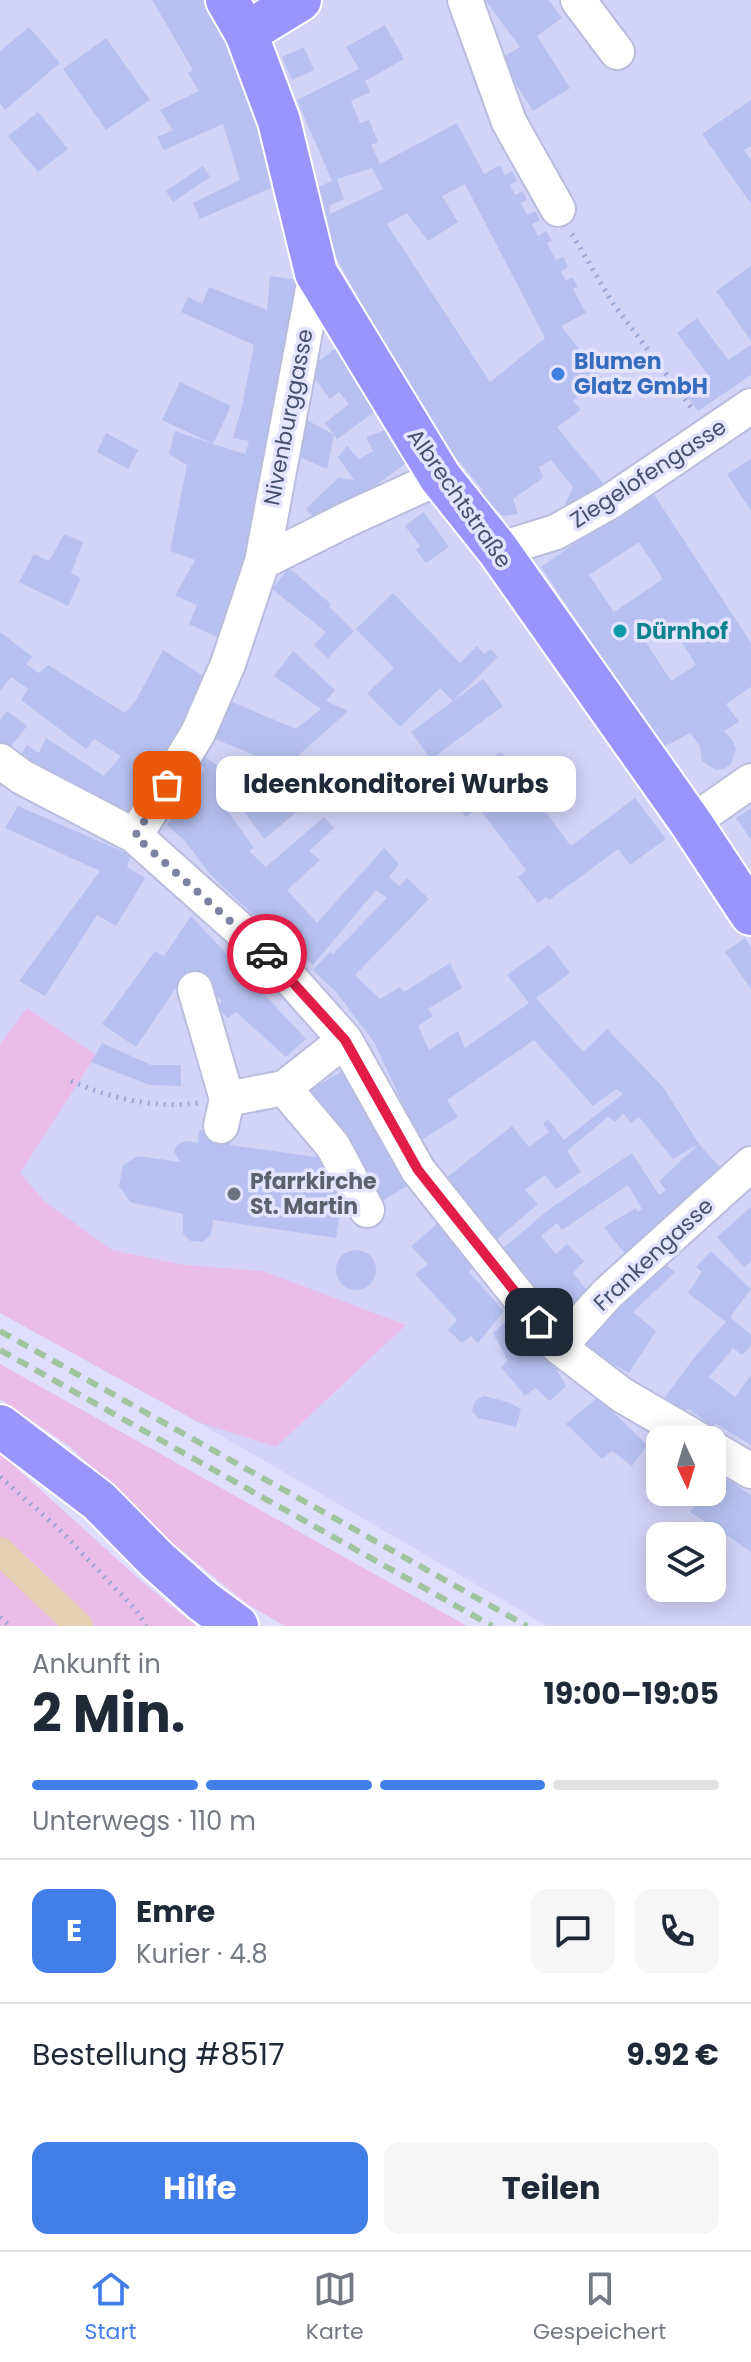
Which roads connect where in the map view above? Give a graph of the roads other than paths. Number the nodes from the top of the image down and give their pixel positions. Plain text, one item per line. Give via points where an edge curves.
1 (300, 0) edge
2 (465, 0) edge
3 (578, 0) edge
4 (236, 16) edge
5 (617, 52) dead end
6 (558, 209) road end
7 (316, 273) junction
8 (751, 406) edge
9 (440, 477) junction
10 (498, 550) junction
11 (262, 562) junction
12 (0, 761) edge
13 (751, 781) edge
14 (691, 823) junction
15 (135, 836) junction
16 (751, 914) edge
17 (195, 989) dead end
18 (345, 1040) junction
19 (284, 1088) junction
20 (751, 1164) edge
21 (367, 1210) dead end
22 (559, 1347) junction
23 (0, 1426) edge
24 (675, 1426) edge
25 (726, 1456) edge
26 (751, 1471) edge
27 (237, 1626) edge

1 - 4 main road
2 - 6 street via 509,122
3 - 5 street
4 - 7 main road, Albrechtstraße via 279,121
7 - 9 main road, Albrechtstraße
7 - 11 street, Nivenburggasse
8 - 10 street, Ziegelofengasse via 611,501 556,532
9 - 10 main road, Albrechtstraße
9 - 11 street
10 - 14 main road, Albrechtstraße
11 - 15 street, Nivenburggasse via 198,733
12 - 15 street
13 - 14 street
14 - 16 main road, Albrechtstraße
15 - 18 street via 274,960
17 - 19 street via 224,1112
18 - 19 street
18 - 22 street via 418,1170
19 - 21 street via 333,1146
20 - 22 street, Frankengasse via 607,1294
22 - 24 street via 622,1395
23 - 27 main road via 99,1501 157,1560
25 - 26 street

